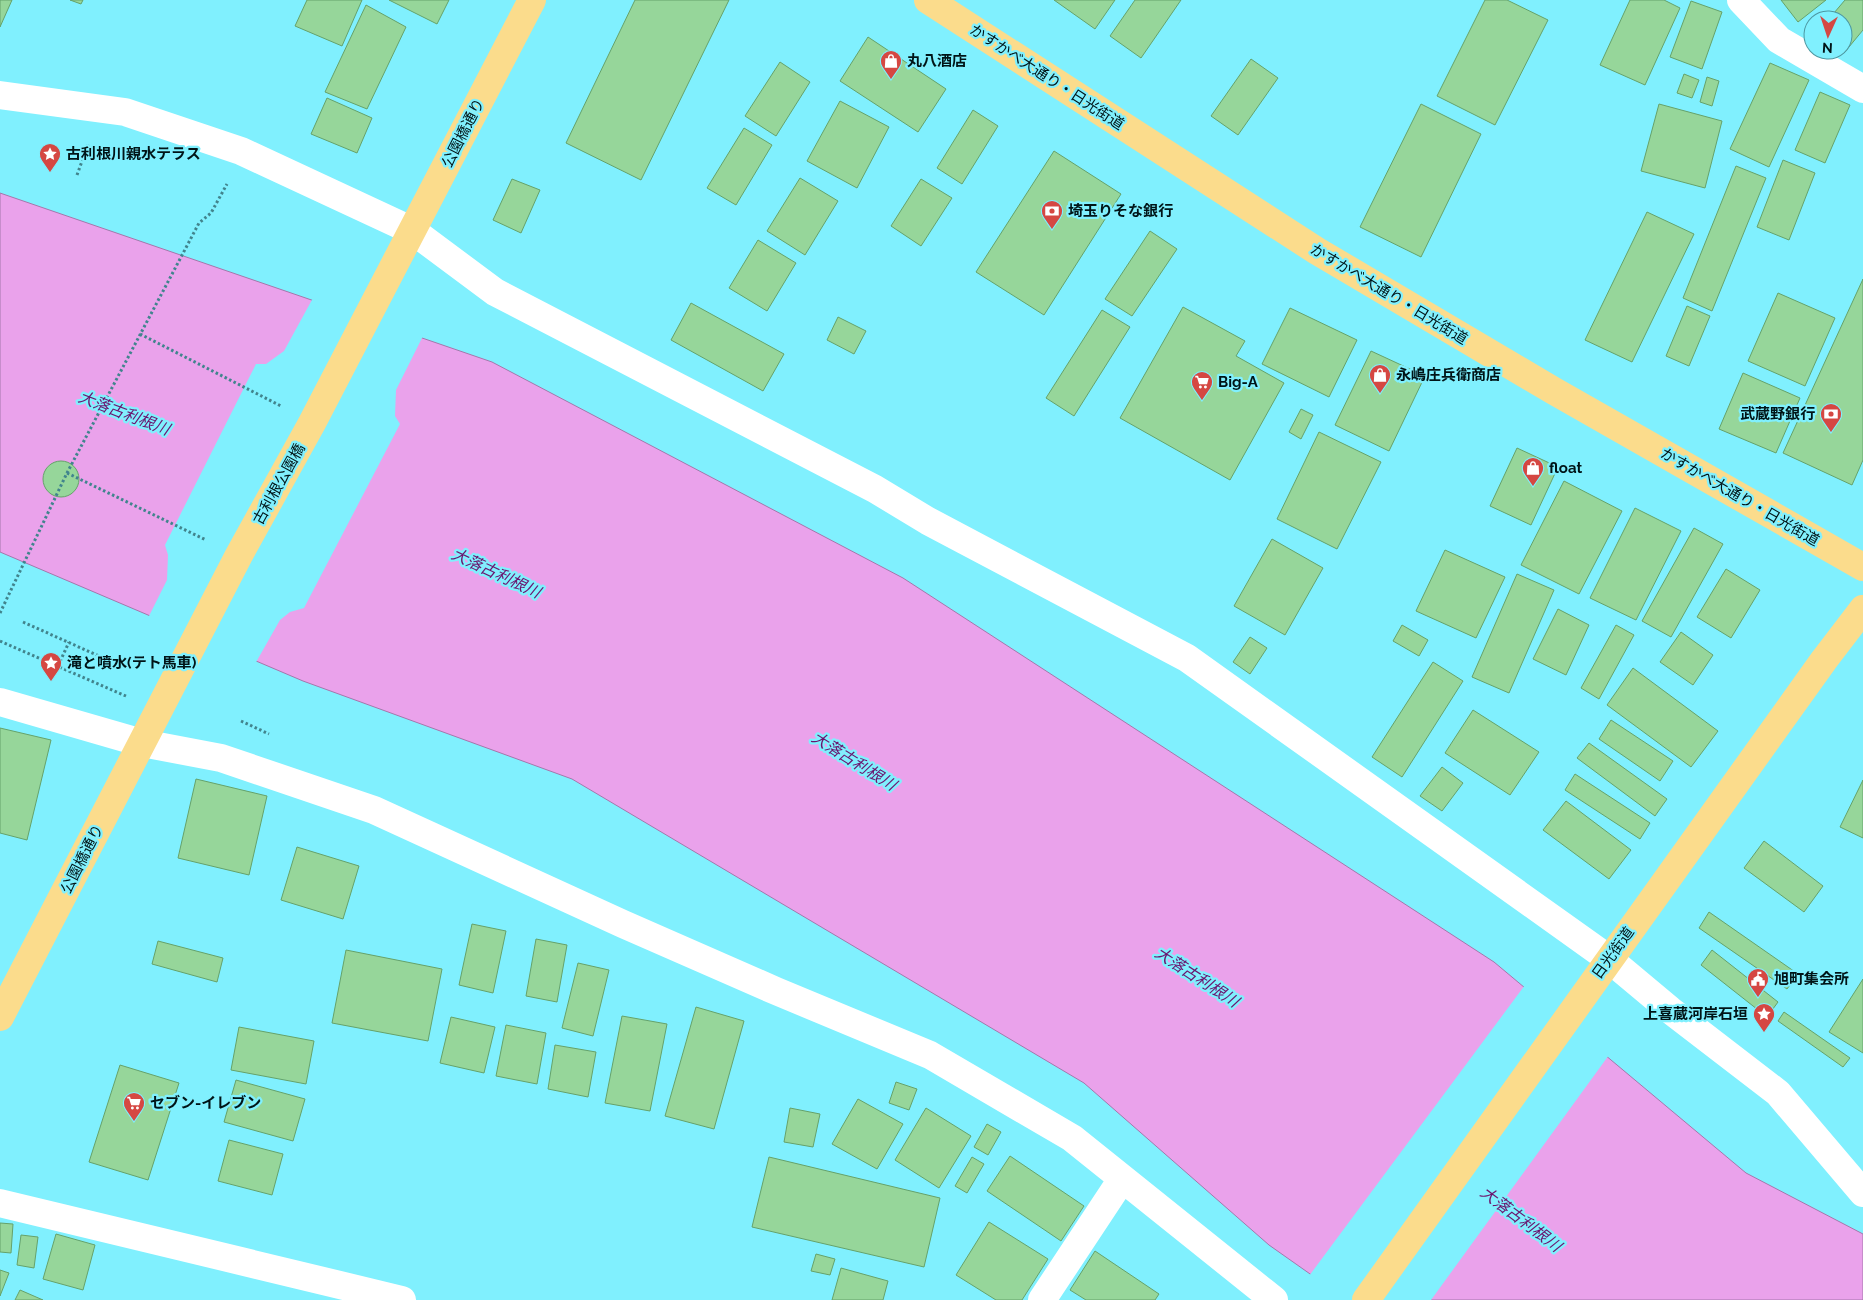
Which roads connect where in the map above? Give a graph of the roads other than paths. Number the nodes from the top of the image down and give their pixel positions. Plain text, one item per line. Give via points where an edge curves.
1 (532, 0) edge
2 (928, 0) edge
3 (1741, 0) edge
4 (1863, 89) edge
5 (0, 95) edge
6 (413, 231) junction
7 (394, 266) joint
8 (1863, 567) edge
9 (1863, 609) edge
10 (0, 702) edge
11 (163, 702) joint
12 (142, 742) junction
13 (1603, 967) junction
14 (0, 1017) edge
15 (1122, 1179) junction
16 (1863, 1193) edge
17 (0, 1204) edge
18 (402, 1300) edge
19 (1042, 1300) edge
20 (1274, 1300) edge
21 (1366, 1300) edge

1 - 6 main road, 公園橋通り
2 - 8 main road, かすかべ大通り・日光街道 via 1316,251
3 - 4 street via 1779,40
5 - 6 street via 125,112 241,151
6 - 7 main road, 公園橋通り
6 - 13 street via 495,292 875,489 928,521 1186,658
7 - 11 main road, 古利根公園橋
9 - 13 main road, 日光街道
10 - 12 street
11 - 12 main road, 公園橋通り
12 - 14 main road, 公園橋通り
12 - 15 street via 221,758 374,810 776,991 930,1055 1072,1138
13 - 16 street via 1670,1010 1778,1093
13 - 21 main road, 日光街道
15 - 19 street
15 - 20 street
17 - 18 street

